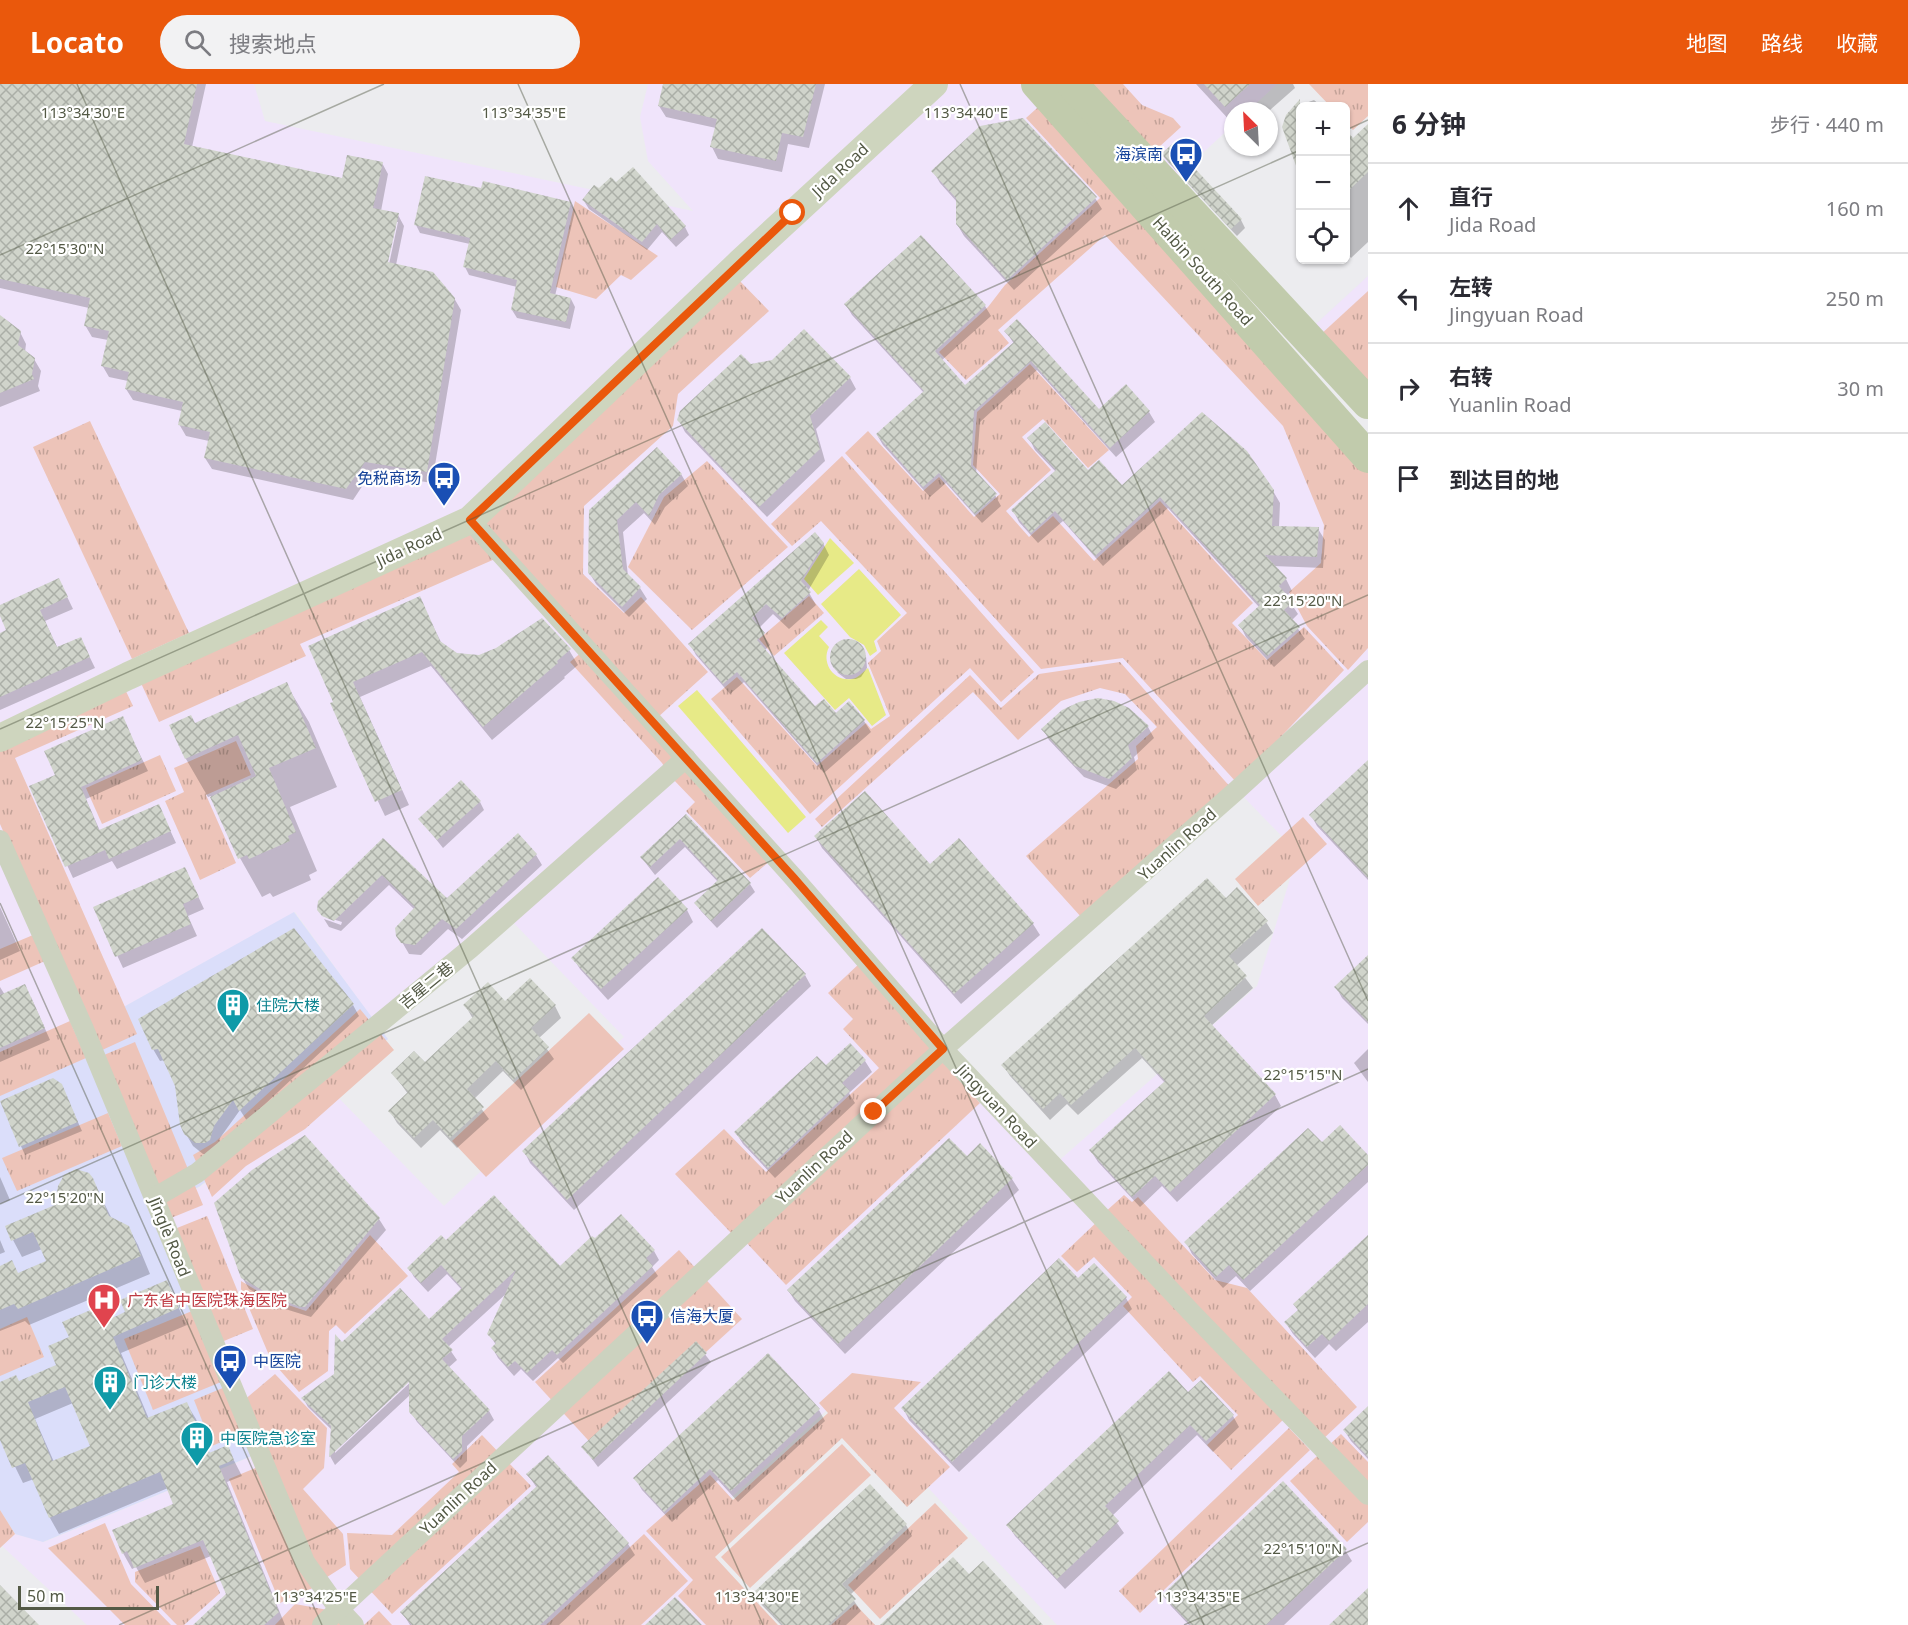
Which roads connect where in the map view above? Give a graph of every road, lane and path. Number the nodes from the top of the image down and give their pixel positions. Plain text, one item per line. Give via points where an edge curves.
1 (934, 84) edge
2 (1037, 84) edge
3 (1072, 84) edge
4 (1368, 403) edge
5 (1368, 458) edge
6 (470, 520) junction
7 (1368, 670) edge
8 (0, 738) edge
9 (686, 758) junction
10 (0, 840) edge
11 (943, 1049) junction
12 (154, 1198) junction
13 (1368, 1496) edge
14 (338, 1608) junction
15 (322, 1625) edge
16 (354, 1625) edge

1 - 6 main road, Jida Road
2 - 5 main road, Haibin South Road
3 - 4 main road, Haibin South Road
6 - 8 main road, Jida Road
6 - 9 street, Jingyuan Road
7 - 11 street, Yuanlin Road
9 - 11 street, Jingyuan Road
9 - 12 street, 吉星二巷 via 471,948 197,1173
10 - 12 street, Jǐnglè Road
11 - 13 street, Jingyuan Road
11 - 14 street, Yuanlin Road
12 - 14 street, Jǐnglè Road via 305,1562
14 - 15 street, Yuanlin Road
14 - 16 street, Jǐnglè Road

